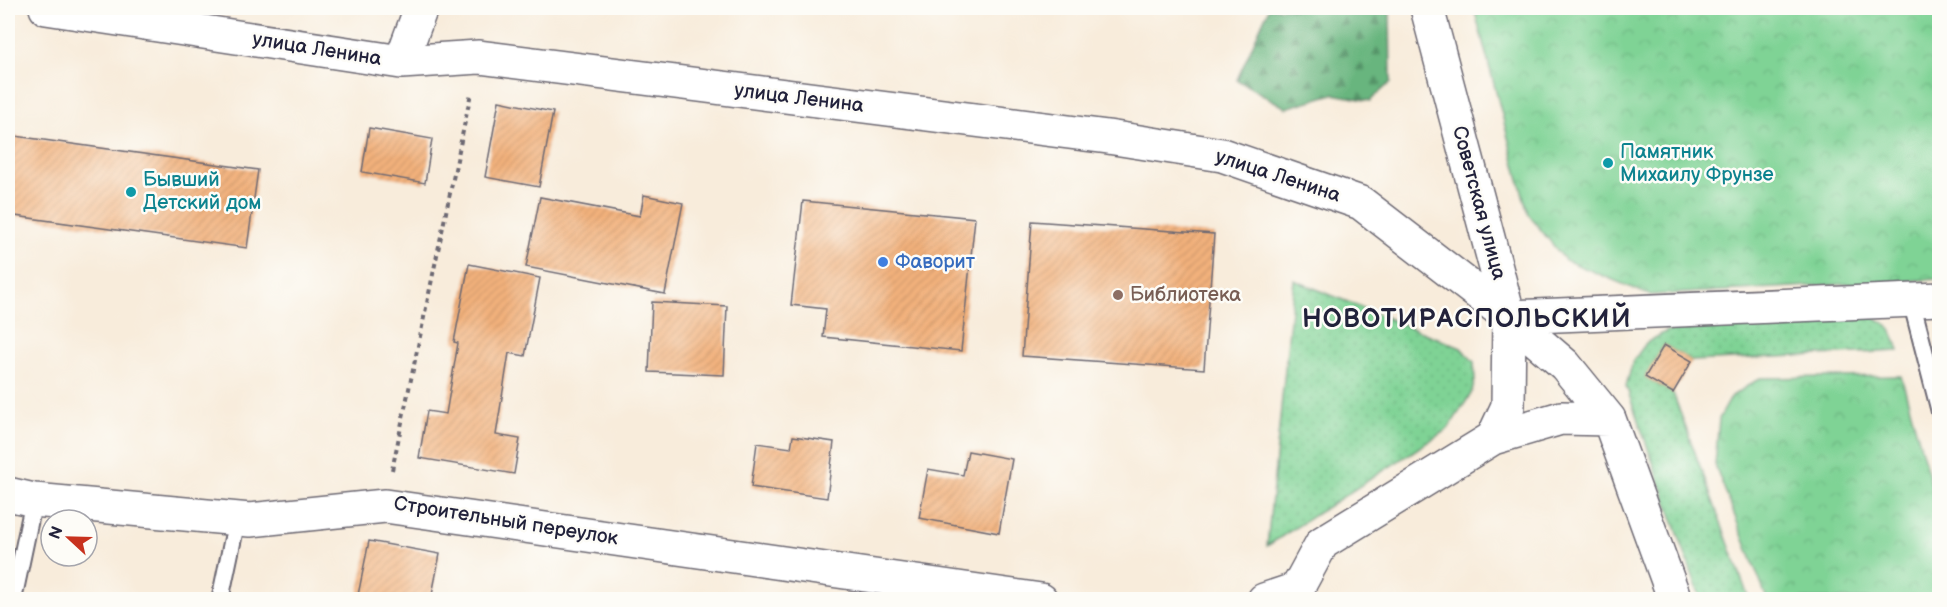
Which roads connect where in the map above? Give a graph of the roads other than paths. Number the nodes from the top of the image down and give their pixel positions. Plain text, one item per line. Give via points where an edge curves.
1 (46, 8) edge
2 (421, 8) edge
3 (1427, 8) edge
4 (135, 14) edge
5 (401, 62) junction
6 (1925, 299) edge
7 (1509, 317) junction
8 (1940, 412) edge
9 (1609, 419) junction
10 (1492, 438) junction
11 (21, 497) edge
12 (237, 519) junction
13 (1297, 594) edge
14 (14, 600) edge
15 (219, 600) edge
16 (1041, 600) edge
17 (1264, 600) edge
18 (1675, 600) edge

1 - 4 street, улица Ленина
2 - 5 street
3 - 7 street, Советская улица
4 - 5 street, улица Ленина
5 - 7 street, улица Ленина via 479,57 1222,155 1361,203
6 - 7 street
6 - 8 lane
7 - 9 street via 1565,365
7 - 10 street, Советская улица via 1508,406
9 - 10 street via 1561,418
9 - 18 street
10 - 13 street via 1322,543
11 - 12 street
11 - 14 lane
12 - 15 lane
12 - 16 street, Строительный переулок via 385,506
13 - 17 street

